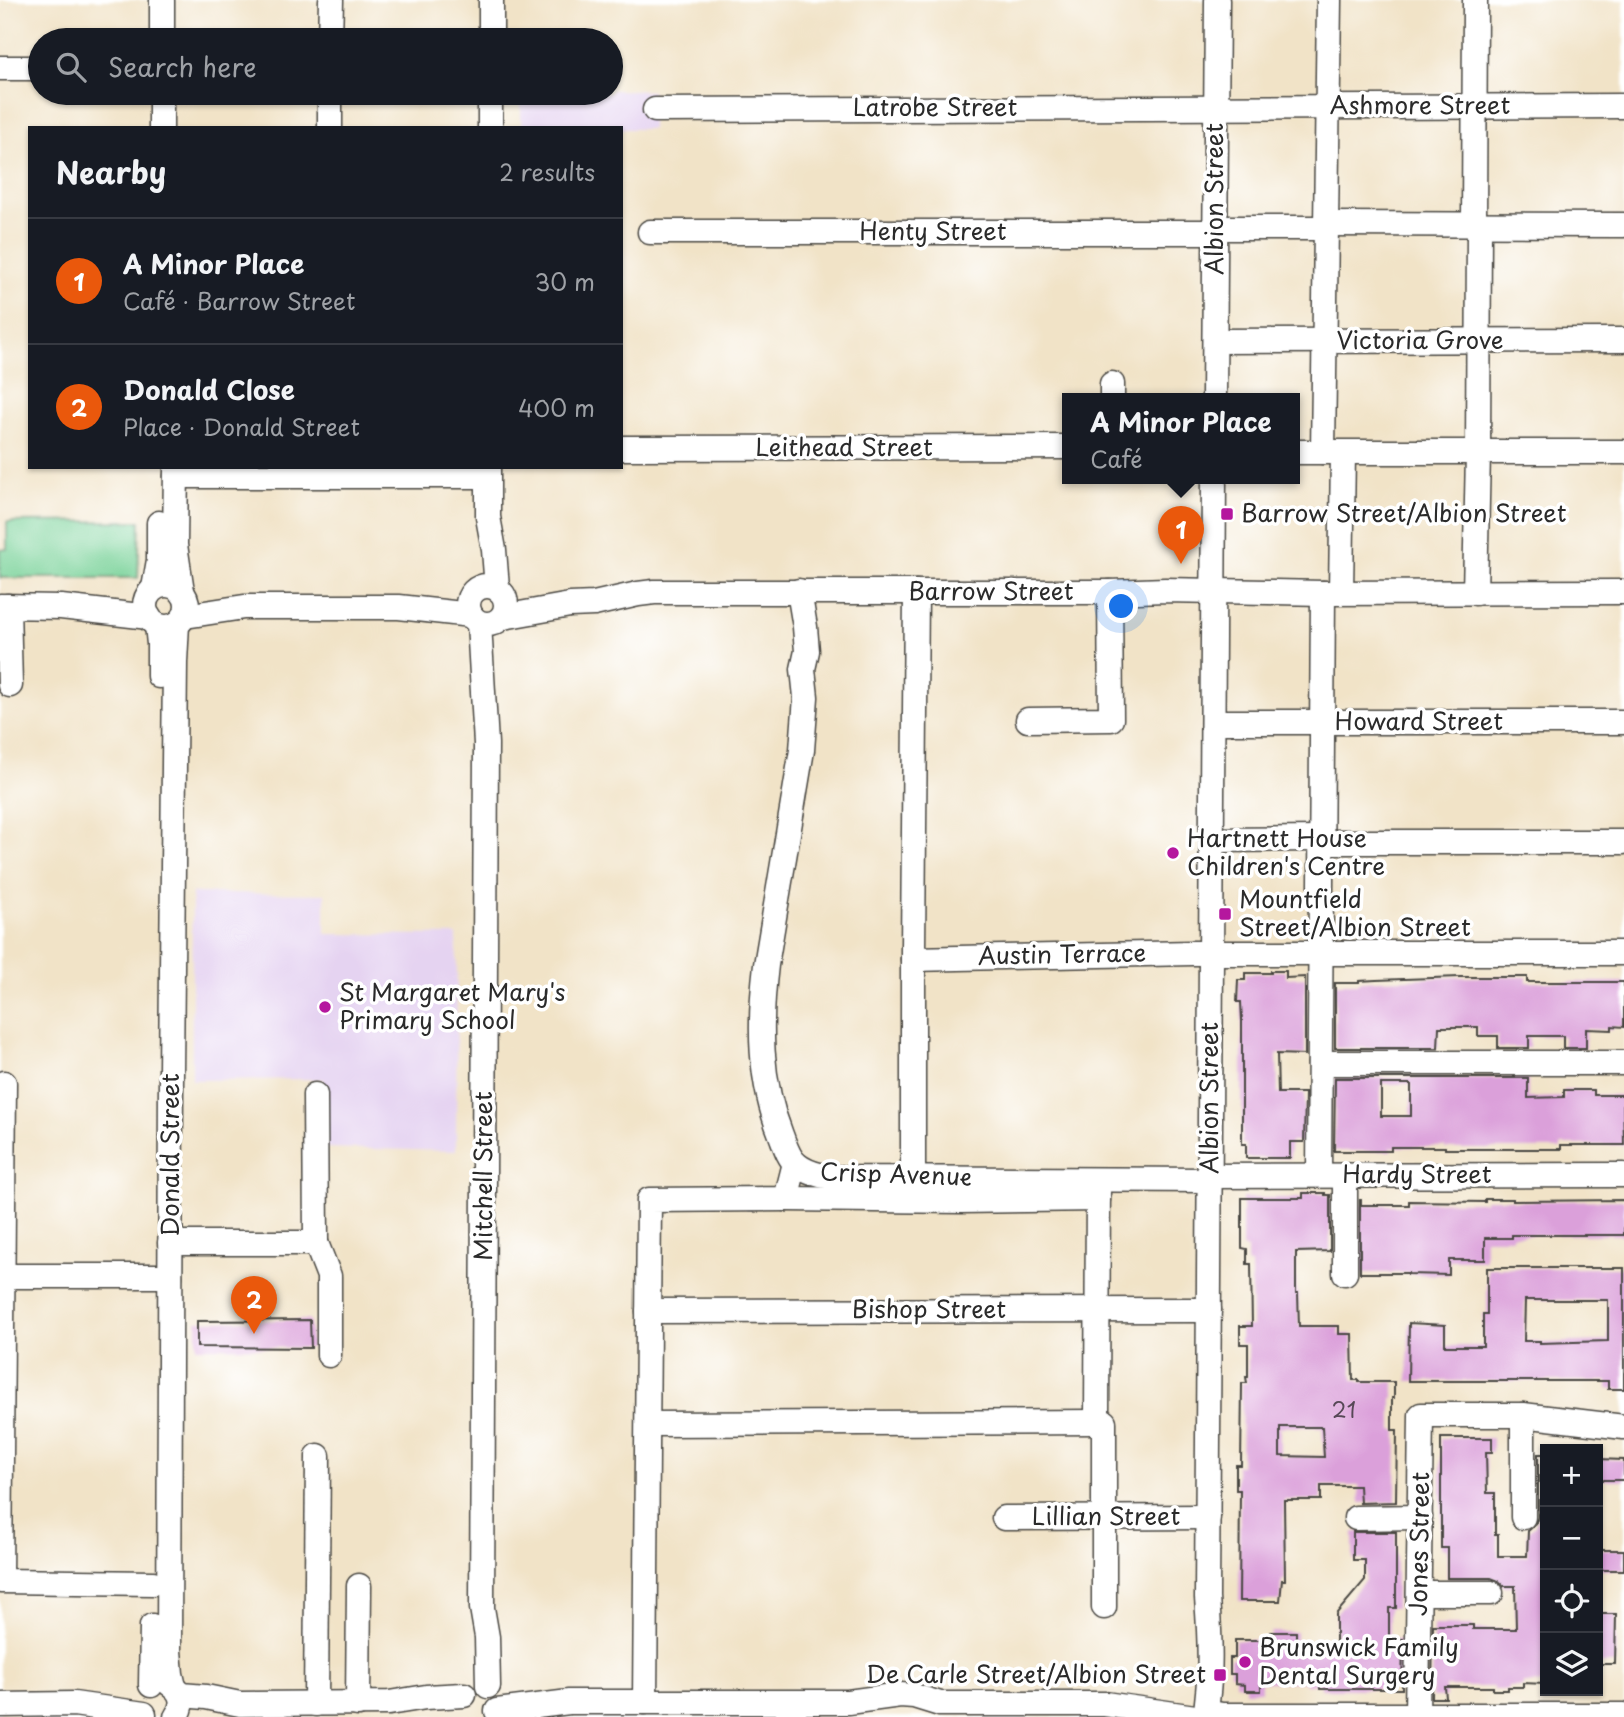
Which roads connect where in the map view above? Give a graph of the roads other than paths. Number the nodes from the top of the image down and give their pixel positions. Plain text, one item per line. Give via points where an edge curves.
1 (162, 0) edge
2 (178, 0) edge
3 (331, 0) edge
4 (491, 0) edge
5 (1217, 0) edge
6 (1329, 0) edge
7 (1475, 0) edge
8 (162, 28) edge
9 (178, 28) edge
10 (330, 28) edge
11 (491, 28) edge
12 (0, 68) edge
13 (28, 68) edge
14 (162, 105) edge
15 (178, 105) edge
16 (330, 105) edge
17 (490, 105) edge
18 (1327, 106) junction
19 (1474, 106) junction
20 (1624, 106) edge
21 (1216, 107) junction
22 (655, 110) dead end
23 (161, 126) edge
24 (178, 126) edge
25 (330, 126) edge
26 (490, 126) edge
27 (1476, 225) junction
28 (1624, 225) edge
29 (1326, 226) junction
30 (1215, 230) junction
31 (650, 232) dead end
32 (1624, 340) edge
33 (1215, 341) junction
34 (1325, 341) junction
35 (1478, 341) junction
36 (1214, 393) edge
37 (1062, 447) edge
38 (623, 448) edge
39 (1300, 452) edge
40 (1624, 452) edge
41 (1333, 453) junction
42 (1478, 453) junction
43 (170, 470) edge
44 (328, 472) edge
45 (488, 472) edge
46 (1213, 484) edge
47 (1203, 591) junction
48 (790, 592) junction
49 (916, 592) junction
50 (1110, 592) junction
51 (1624, 592) edge
52 (1332, 593) junction
53 (1475, 593) junction
54 (487, 605) junction
55 (4, 606) edge
56 (167, 606) junction
57 (10, 685) dead end
58 (1028, 720) dead end
59 (1213, 722) junction
60 (1323, 722) junction
61 (1624, 722) edge
62 (1212, 840) junction
63 (1321, 841) junction
64 (1624, 842) edge
65 (164, 951) junction
66 (1321, 953) junction
67 (1624, 953) edge
68 (1211, 954) junction
69 (913, 959) junction
70 (1320, 1063) junction
71 (1624, 1063) edge
72 (4, 1083) dead end
73 (315, 1095) dead end
74 (795, 1163) junction
75 (1319, 1175) junction
76 (1345, 1175) junction
77 (1624, 1175) edge
78 (1210, 1178) junction
79 (913, 1179) junction
80 (1098, 1189) junction
81 (961, 1190) junction
82 (786, 1199) junction
83 (170, 1243) junction
84 (316, 1243) junction
85 (1345, 1273) dead end
86 (1, 1276) edge
87 (163, 1276) junction
88 (1097, 1310) junction
89 (1209, 1310) junction
90 (648, 1311) junction
91 (329, 1355) dead end
92 (1523, 1415) junction
93 (1097, 1422) junction
94 (648, 1424) junction
95 (1624, 1427) edge
96 (318, 1456) dead end
97 (1104, 1517) junction
98 (1208, 1517) junction
99 (1420, 1517) junction
100 (1524, 1517) dead end
101 (1004, 1518) dead end
102 (1356, 1518) dead end
103 (152, 1583) junction
104 (359, 1586) dead end
105 (1419, 1593) junction
106 (1491, 1593) dead end
107 (1104, 1607) dead end
108 (480, 1702) edge
109 (645, 1702) junction
110 (162, 1703) edge
111 (358, 1704) junction
112 (0, 1705) edge
113 (322, 1708) edge
114 (1203, 1713) edge
115 (1408, 1715) edge
116 (1624, 1715) edge
117 (1542, 1716) edge

1 - 8 street
2 - 9 street
3 - 10 street
4 - 11 street
5 - 21 street, Albion Street
6 - 18 street
7 - 19 street
12 - 13 street
14 - 23 street
15 - 24 street
16 - 25 street
17 - 26 street
18 - 19 street, Ashmore Street
18 - 21 street, Ashmore Street
18 - 29 street
19 - 20 street, Ashmore Street
19 - 27 street
21 - 22 street, Latrobe Street
21 - 30 street, Albion Street
27 - 28 street, Henty Street
27 - 29 street, Henty Street
27 - 35 street
29 - 30 street, Henty Street
29 - 34 street
30 - 31 street, Henty Street
30 - 33 street, Albion Street
32 - 35 street, Victoria Grove
33 - 34 street, Victoria Grove
33 - 36 street, Albion Street
34 - 35 street, Victoria Grove
34 - 41 street
35 - 42 street
37 - 38 street, Leithead Street
39 - 41 street
40 - 42 street
41 - 42 street
41 - 52 street
42 - 53 street
43 - 44 street
43 - 56 street, Donald Street via 159,560
44 - 45 street
45 - 54 street, Mitchell Street via 494,550
46 - 47 street, Albion Street
47 - 50 street, Barrow Street
47 - 52 street, Barrow Street
47 - 59 street, Albion Street
48 - 49 street, Barrow Street
48 - 54 street, Barrow Street via 654,592 594,604
48 - 74 street, Crisp Avenue via 795,648 806,696 802,750 766,965 761,1030 768,1097
49 - 50 street, Barrow Street
49 - 69 street
50 - 58 street via 1111,719
51 - 53 street, Barrow Street
52 - 53 street, Barrow Street
52 - 60 street
54 - 56 street, Barrow Street via 244,607 210,599
54 - 108 street, Mitchell Street via 482,1608 487,1637
55 - 56 street, Barrow Street
55 - 57 street
56 - 65 street, Donald Street via 175,662
59 - 60 street, Howard Street
59 - 62 street, Albion Street
60 - 61 street, Howard Street
60 - 63 street
62 - 63 street
62 - 68 street, Albion Street
63 - 64 street
63 - 66 street
65 - 83 street, Donald Street
65 - 87 street, Donald Street
66 - 67 street, Austin Terrace
66 - 68 street, Austin Terrace
66 - 70 street
68 - 69 street, Austin Terrace
68 - 78 street, Albion Street
69 - 79 street
70 - 71 street
70 - 75 street
72 - 86 street
73 - 84 street
74 - 79 street, Crisp Avenue via 825,1177
74 - 82 street
75 - 76 street, Hardy Street
75 - 78 street, Hardy Street
76 - 77 street, Hardy Street
76 - 85 street
78 - 80 street, Crisp Avenue
78 - 89 street, Albion Street
79 - 81 street, Crisp Avenue
80 - 81 street, Crisp Avenue
80 - 88 street
81 - 82 street
82 - 90 street via 649,1200
83 - 84 street
83 - 87 street, Donald Street
84 - 91 street via 329,1276
86 - 87 street
86 - 103 street via 0,1581
87 - 103 street, Donald Street
87 - 110 street, Donald Street via 170,1670
88 - 89 street, Bishop Street
88 - 90 street, Bishop Street
88 - 93 street
89 - 98 street, Albion Street
90 - 94 street
92 - 95 street
92 - 99 street, Jones Street via 1421,1415
92 - 100 street
93 - 94 street
93 - 97 street via 1104,1422
94 - 109 street
96 - 113 street
97 - 98 street, Lillian Street
97 - 101 street, Lillian Street
97 - 107 street
98 - 114 street, Albion Street via 1210,1665
99 - 102 street
99 - 105 street, Jones Street
103 - 110 street, Donald Street
104 - 111 street
105 - 106 street
105 - 115 street, Jones Street
108 - 109 street
108 - 111 street via 426,1697
109 - 114 street via 848,1702 900,1695 940,1703 1105,1704 1163,1697
110 - 112 street
110 - 113 street via 204,1712 240,1704
111 - 113 street
114 - 115 street
115 - 117 street
116 - 117 street

